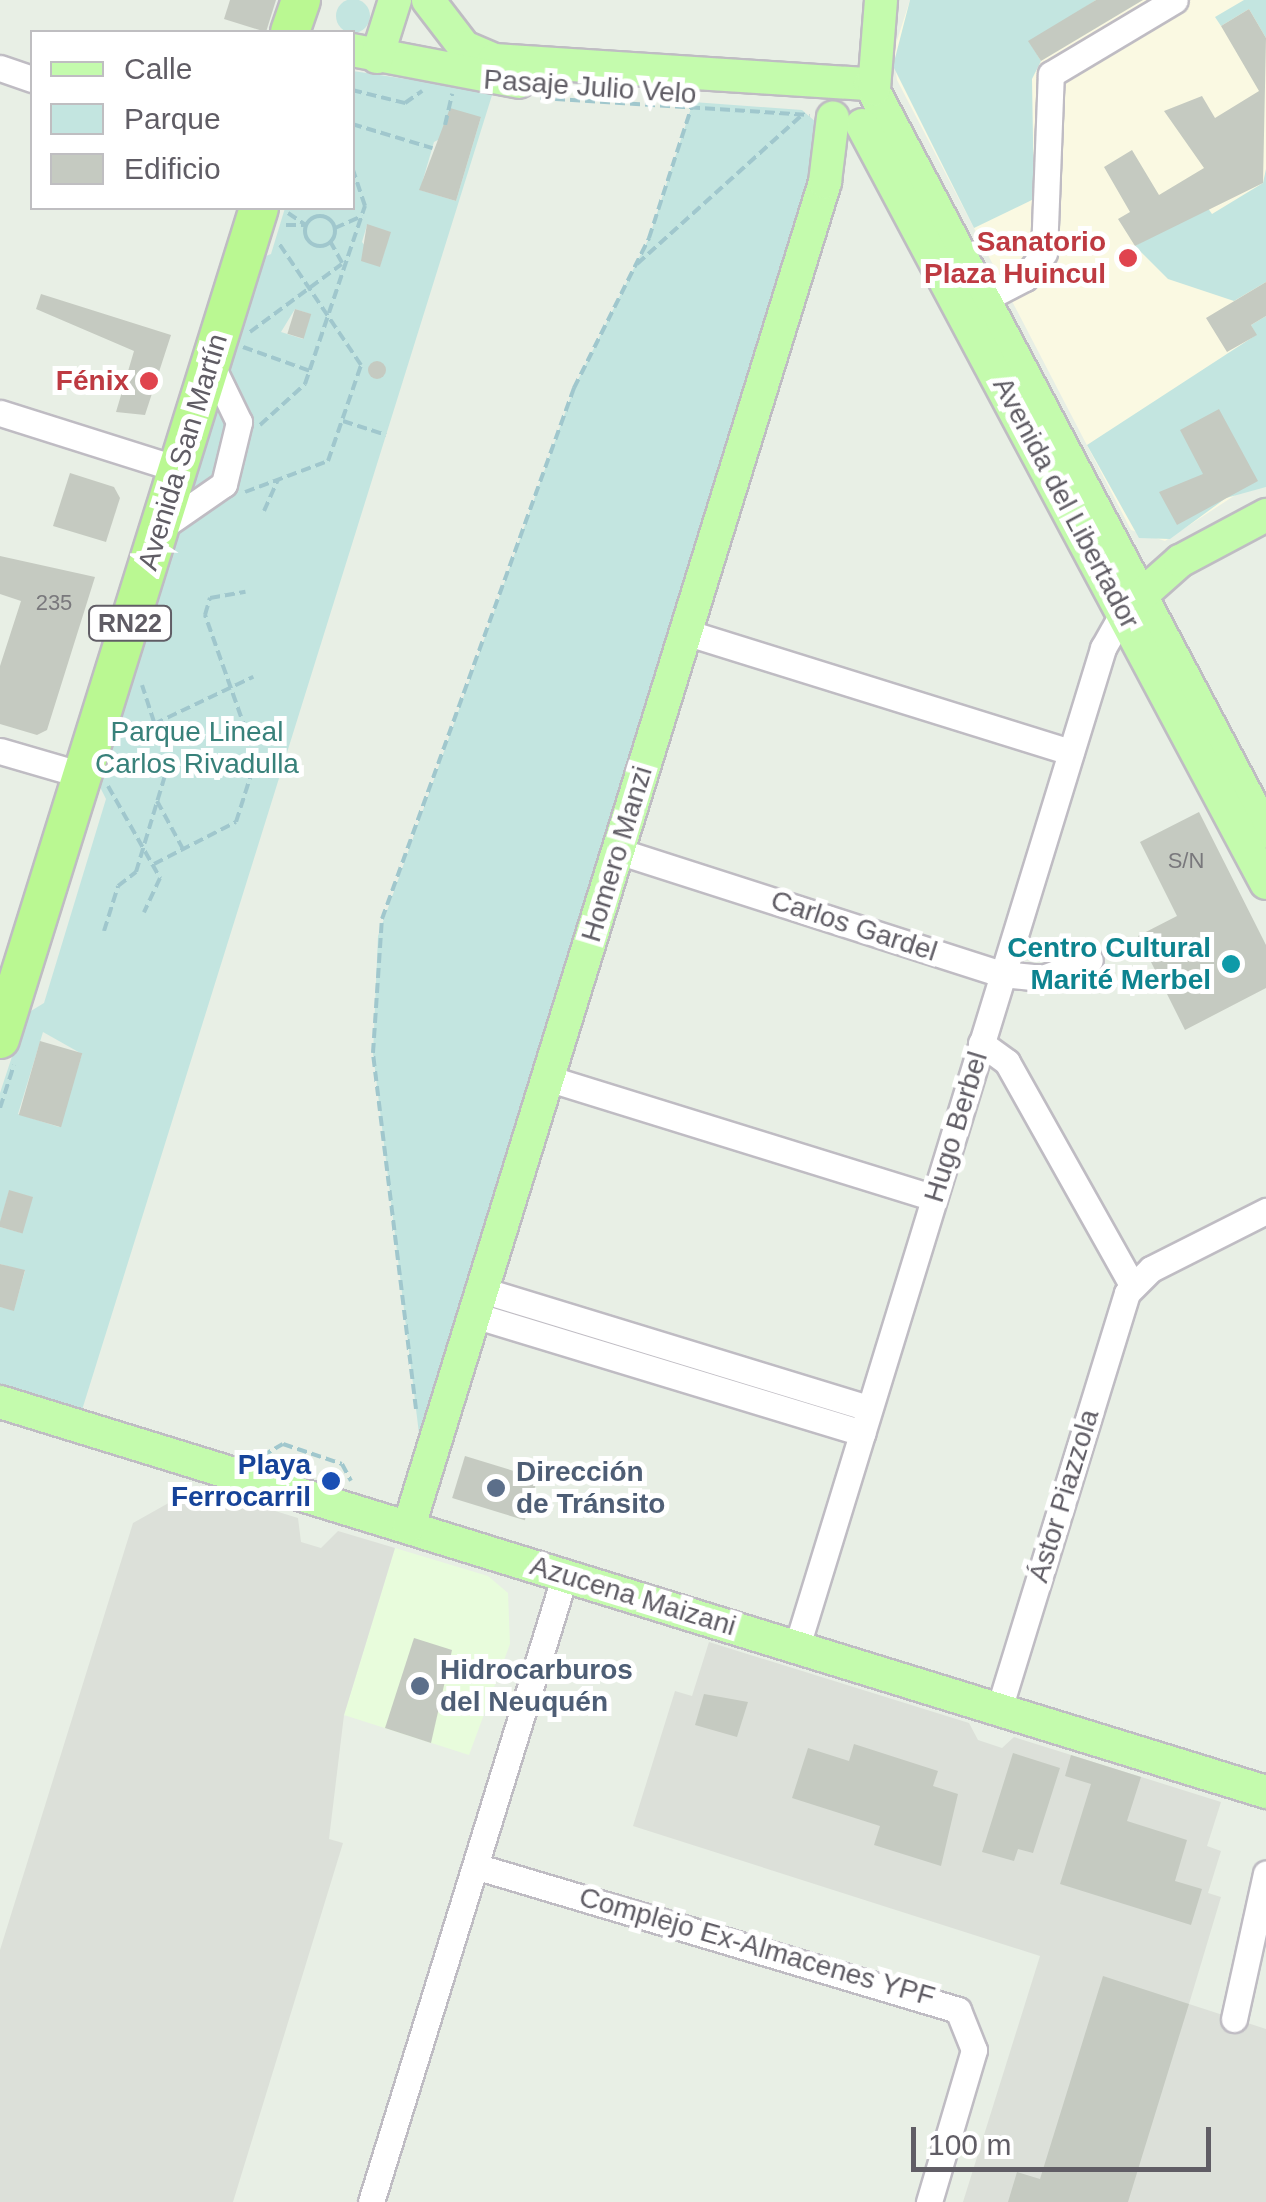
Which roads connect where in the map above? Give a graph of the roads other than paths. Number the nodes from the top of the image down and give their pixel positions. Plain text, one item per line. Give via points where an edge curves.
1 (300, 0) edge
2 (325, 0) edge
3 (395, 0) edge
4 (428, 0) edge
5 (1174, 0) edge
6 (878, 12) edge
7 (291, 30) edge
8 (316, 30) edge
9 (365, 54) edge
10 (0, 68) edge
11 (30, 77) edge
12 (876, 91) junction
13 (836, 110) junction
14 (235, 210) edge
15 (280, 213) edge
16 (975, 304) junction
17 (225, 355) junction
18 (0, 412) edge
19 (167, 465) junction
20 (1266, 516) edge
21 (159, 529) junction
22 (1132, 603) junction
23 (685, 632) junction
24 (0, 750) edge
25 (1070, 752) junction
26 (82, 773) junction
27 (1266, 832) edge
28 (618, 850) junction
29 (1266, 883) edge
30 (1090, 960) dead end
31 (0, 964) edge
32 (1002, 974) junction
33 (0, 1039) edge
34 (982, 1043) junction
35 (547, 1078) junction
36 (934, 1198) junction
37 (1266, 1211) edge
38 (1132, 1285) junction
39 (478, 1303) junction
40 (0, 1402) edge
41 (866, 1420) junction
42 (409, 1526) junction
43 (565, 1574) junction
44 (796, 1646) junction
45 (999, 1709) junction
46 (1266, 1792) edge
47 (474, 1866) junction
48 (1266, 1873) edge
49 (1234, 2018) dead end
50 (370, 2202) edge
51 (929, 2202) edge

1 - 7 highway
2 - 8 highway
3 - 9 main road
4 - 13 main road, Pasaje Julio Velo via 464,46 502,62
5 - 16 street via 1051,74 1044,252 1032,273
6 - 12 main road, Homero Manzi
6 - 13 main road, Homero Manzi
9 - 13 main road, Pasaje Julio Velo via 468,78 799,101
10 - 11 street
12 - 13 main road
12 - 16 main road, Avenida del Libertador
13 - 16 main road, Avenida del Libertador
13 - 23 main road, Homero Manzi via 825,182
14 - 19 highway, Avenida San Martín / RN22
15 - 17 highway, Avenida San Martín / RN22
16 - 22 main road, Avenida del Libertador
17 - 19 highway, Avenida San Martín / RN22
17 - 21 street via 240,422 224,484
18 - 19 street
19 - 21 highway, Avenida San Martín / RN22
19 - 26 highway, Avenida San Martín / RN22
20 - 22 main road via 1180,561
21 - 26 highway, Avenida San Martín / RN22
22 - 25 street, Hugo Berbel via 1106,639
22 - 27 main road, Avenida del Libertador
22 - 29 main road, Avenida del Libertador
23 - 25 street
23 - 28 main road, Homero Manzi
24 - 26 street
25 - 32 street, Hugo Berbel
26 - 31 highway, Avenida San Martín / RN22
26 - 33 highway, Avenida San Martín / RN22
28 - 32 street, Carlos Gardel
28 - 35 main road, Homero Manzi
30 - 32 street, Carlos Gardel via 1043,978
32 - 34 street, Hugo Berbel
34 - 36 street, Hugo Berbel
34 - 38 street via 1007,1062
35 - 36 street
35 - 39 main road, Homero Manzi
36 - 41 street, Hugo Berbel
37 - 38 street
38 - 45 street, Ástor Piazzola
39 - 41 street
39 - 42 main road, Homero Manzi
40 - 42 main road, Azucena Maizani
41 - 44 street, Hugo Berbel
42 - 43 main road, Azucena Maizani
43 - 44 main road, Azucena Maizani
43 - 47 street
44 - 45 main road, Azucena Maizani
45 - 46 main road, Azucena Maizani
47 - 50 street
47 - 51 street, Complejo Ex-Almacenes YPF via 958,2010 974,2050
48 - 49 street

